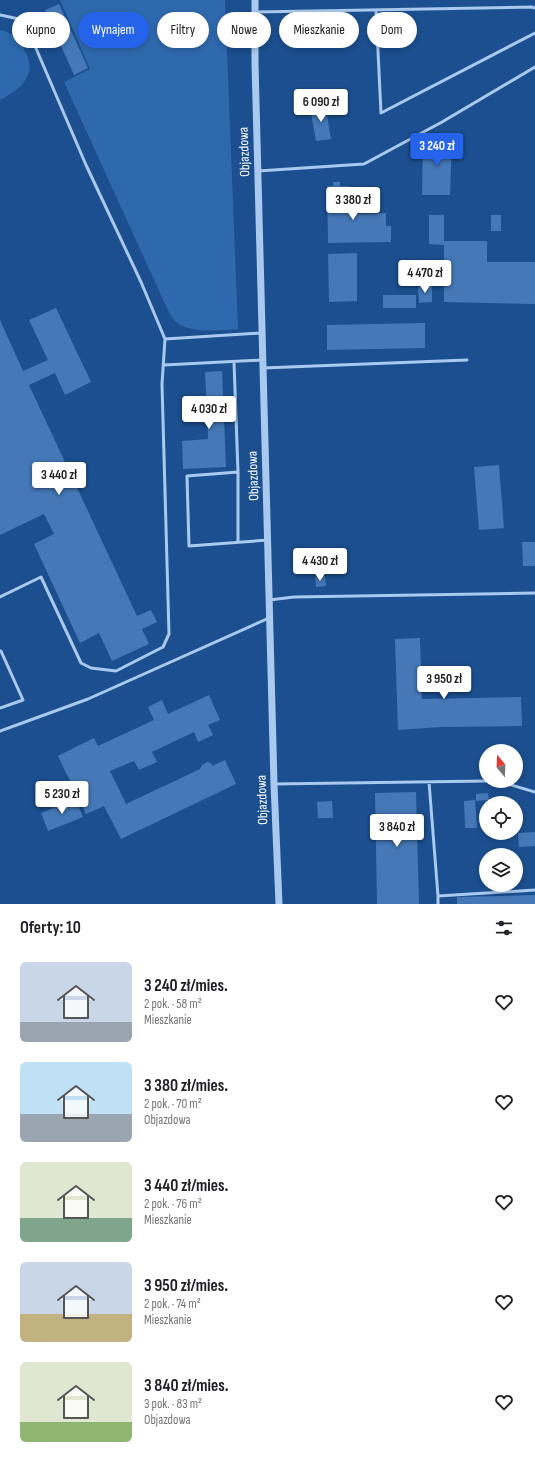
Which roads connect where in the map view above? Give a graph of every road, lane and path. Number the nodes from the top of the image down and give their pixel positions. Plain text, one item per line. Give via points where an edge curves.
1 (255, 0) edge
2 (535, 8) edge
3 (376, 10) junction
4 (255, 12) joint
5 (0, 15) edge
6 (535, 33) edge
7 (256, 48) edge
8 (535, 67) edge
9 (258, 171) junction
10 (262, 333) junction
11 (165, 339) junction
12 (263, 360) junction
13 (467, 360) dead end
14 (234, 362) junction
15 (164, 365) junction
16 (263, 368) junction
17 (238, 472) junction
18 (268, 540) junction
19 (238, 542) junction
20 (535, 593) edge
21 (0, 597) edge
22 (269, 600) junction
23 (270, 618) junction
24 (0, 651) edge
25 (0, 708) edge
26 (0, 731) edge
27 (479, 781) edge
28 (429, 782) junction
29 (274, 784) junction
30 (522, 788) edge
31 (535, 792) edge
32 (535, 890) edge
33 (438, 896) junction
34 (279, 904) edge
35 (438, 904) edge

1 - 4 street, Objazdowa
2 - 3 lane
3 - 4 lane
3 - 6 lane via 381,113
5 - 11 lane via 18,19 32,38
7 - 9 street, Objazdowa
8 - 9 lane via 364,164
9 - 10 street, Objazdowa
10 - 11 lane
10 - 12 street, Objazdowa
11 - 15 lane
12 - 14 lane
12 - 16 street, Objazdowa
13 - 16 lane
14 - 15 lane
14 - 17 lane
15 - 21 lane via 162,384 169,634 163,647 116,671 90,668 81,663 41,577
16 - 18 street, Objazdowa
17 - 19 lane
17 - 19 lane via 187,476 189,546
18 - 19 lane
18 - 22 street, Objazdowa
20 - 22 lane
22 - 23 street, Objazdowa
23 - 26 lane via 88,699
23 - 29 street, Objazdowa
24 - 25 lane via 23,700
27 - 28 lane
28 - 29 lane
28 - 33 lane
29 - 34 street, Objazdowa
30 - 31 lane
32 - 33 lane
33 - 35 lane

